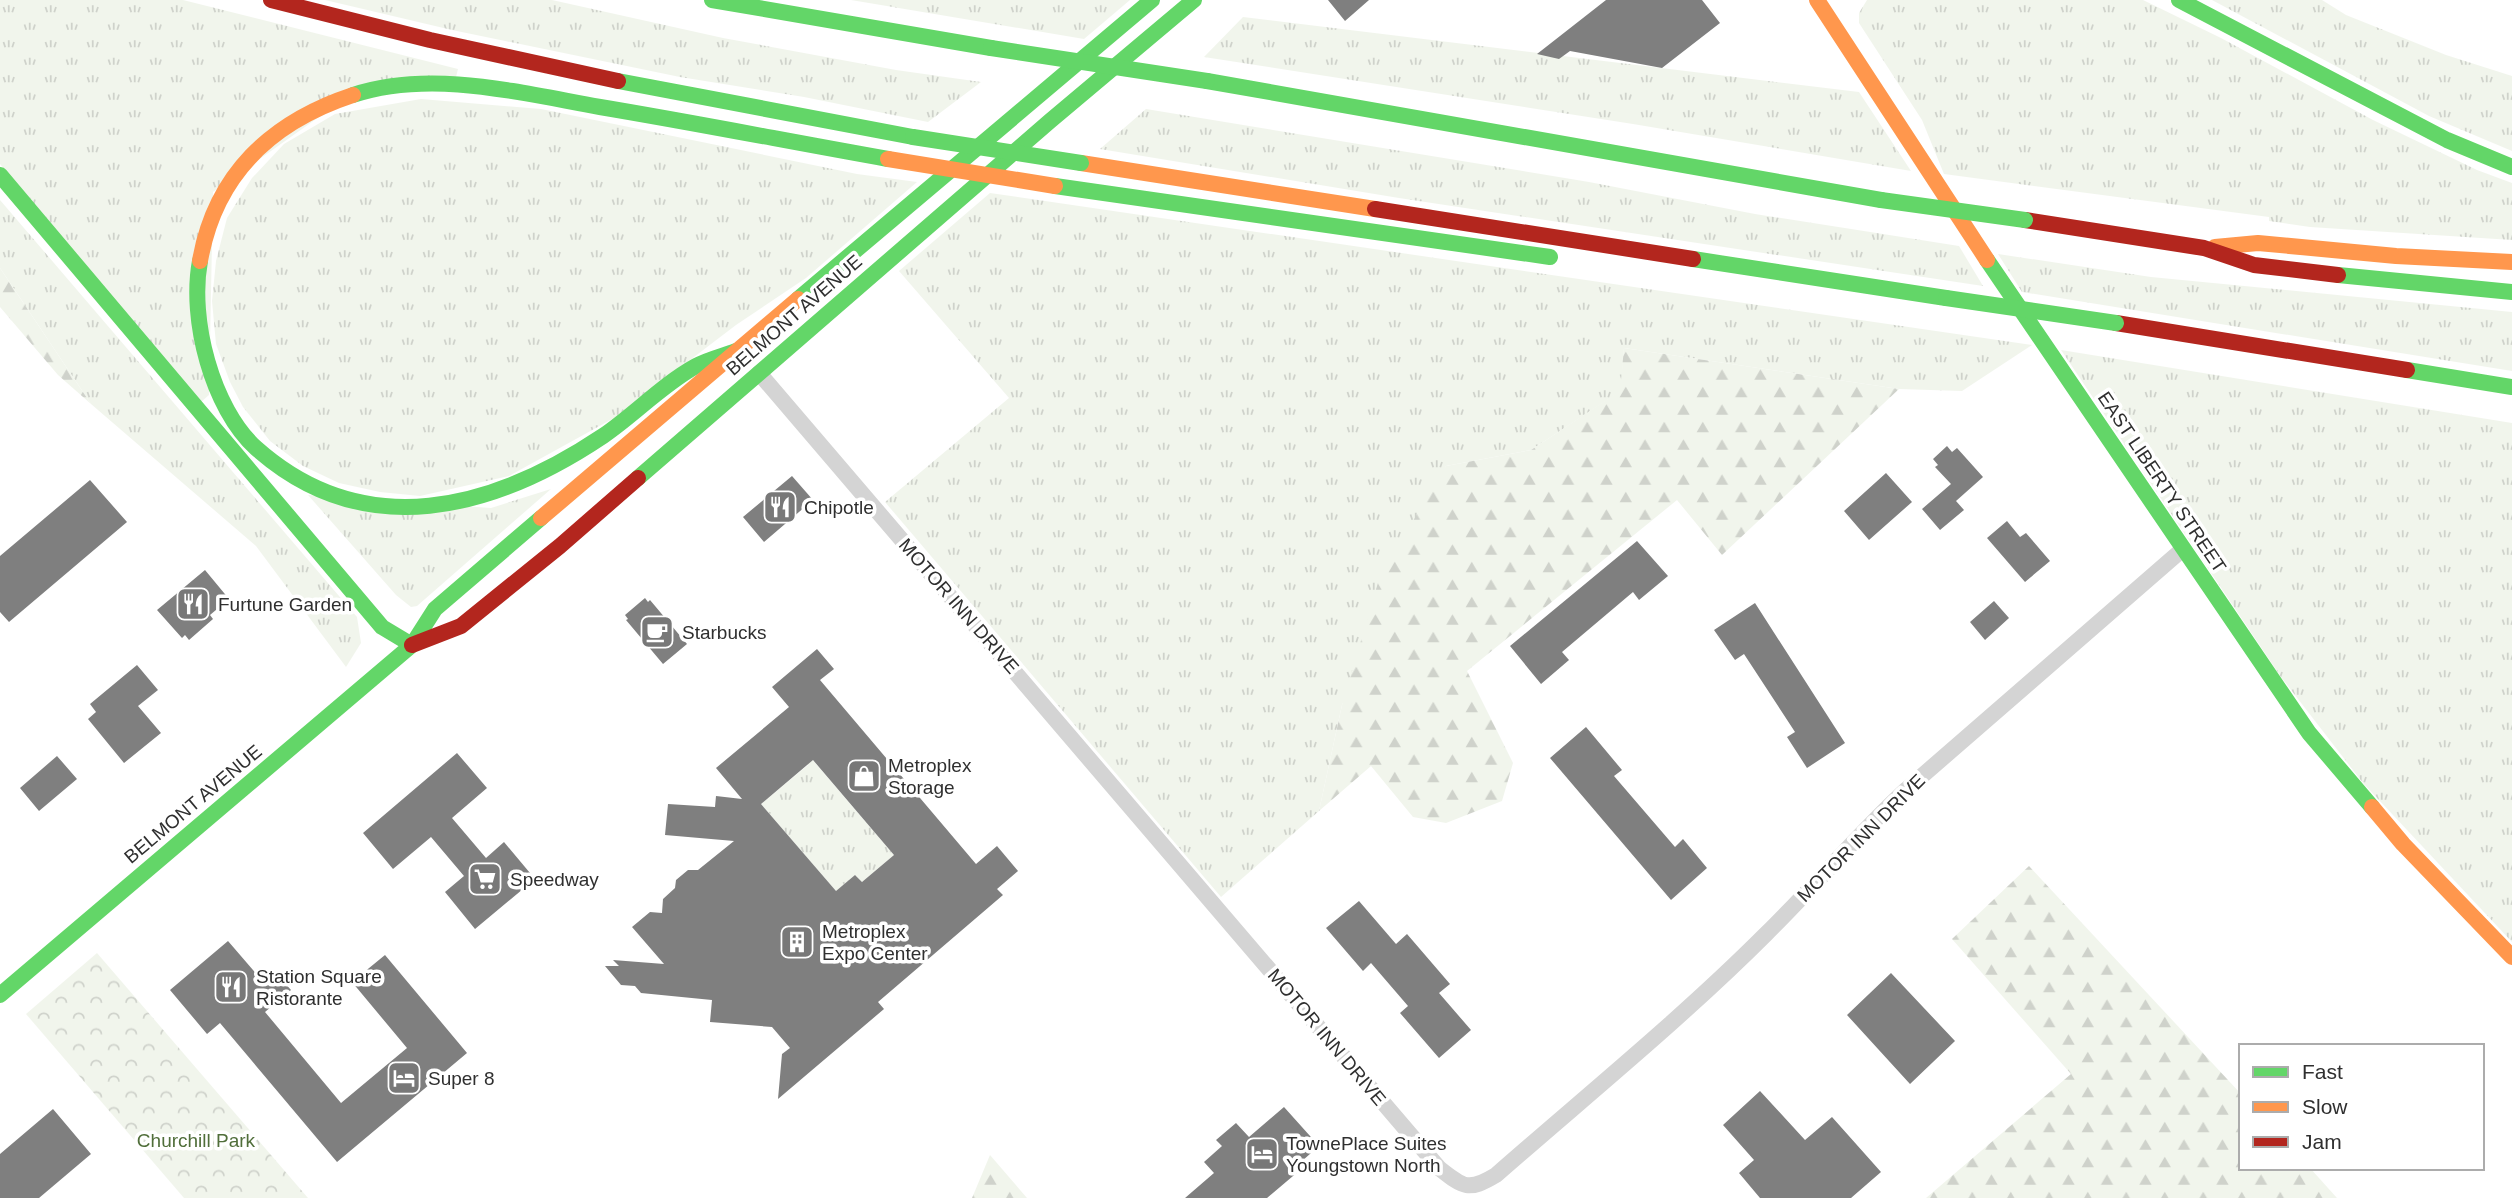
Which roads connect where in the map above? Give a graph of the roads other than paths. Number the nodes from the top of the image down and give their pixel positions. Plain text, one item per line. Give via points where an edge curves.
1 (271, 0) edge
2 (712, 0) edge
3 (1152, 0) edge
4 (1194, 0) edge
5 (1817, 0) edge
6 (2179, 0) edge
7 (2512, 167) edge
8 (0, 175) edge
9 (2204, 248) junction
10 (1570, 260) dead end
11 (2512, 262) edge
12 (1860, 285) junction
13 (1762, 287) dead end
14 (2512, 292) edge
15 (2204, 339) junction
16 (736, 351) junction
17 (2274, 365) dead end
18 (759, 373) junction
19 (2512, 387) edge
20 (251, 443) junction
21 (294, 493) dead end
22 (2183, 549) junction
23 (396, 614) dead end
24 (412, 645) junction
25 (2512, 957) edge
26 (0, 995) edge

1 - 12 main road, bridge via 573,72 913,137
2 - 9 main road, bridge via 1207,81 1881,200
3 - 16 main road, BELMONT AVENUE
4 - 18 main road, BELMONT AVENUE
5 - 22 main road, EAST LIBERTY STREET via 2022,314
6 - 7 main road via 2436,135
8 - 24 main road via 382,627
9 - 11 main road via 2258,243
9 - 14 main road via 2255,265
10 - 20 main road, bridge via 1055,186 431,81 370,89 299,118 243,163 218,201 202,243 197,299 202,344 227,407
12 - 13 main road
12 - 15 main road, bridge
15 - 17 main road
15 - 19 main road
16 - 20 main road via 694,367 585,447 517,485 442,505 368,505 339,498 295,478
16 - 24 main road, BELMONT AVENUE via 435,609
18 - 22 street, MOTOR INN DRIVE via 1439,1168 1461,1185 1480,1185 1496,1175 1714,984 1873,820
18 - 24 main road, BELMONT AVENUE via 461,626
20 - 21 main road
22 - 25 main road, EAST LIBERTY STREET via 2309,733 2403,844
23 - 24 main road
24 - 26 main road, BELMONT AVENUE

